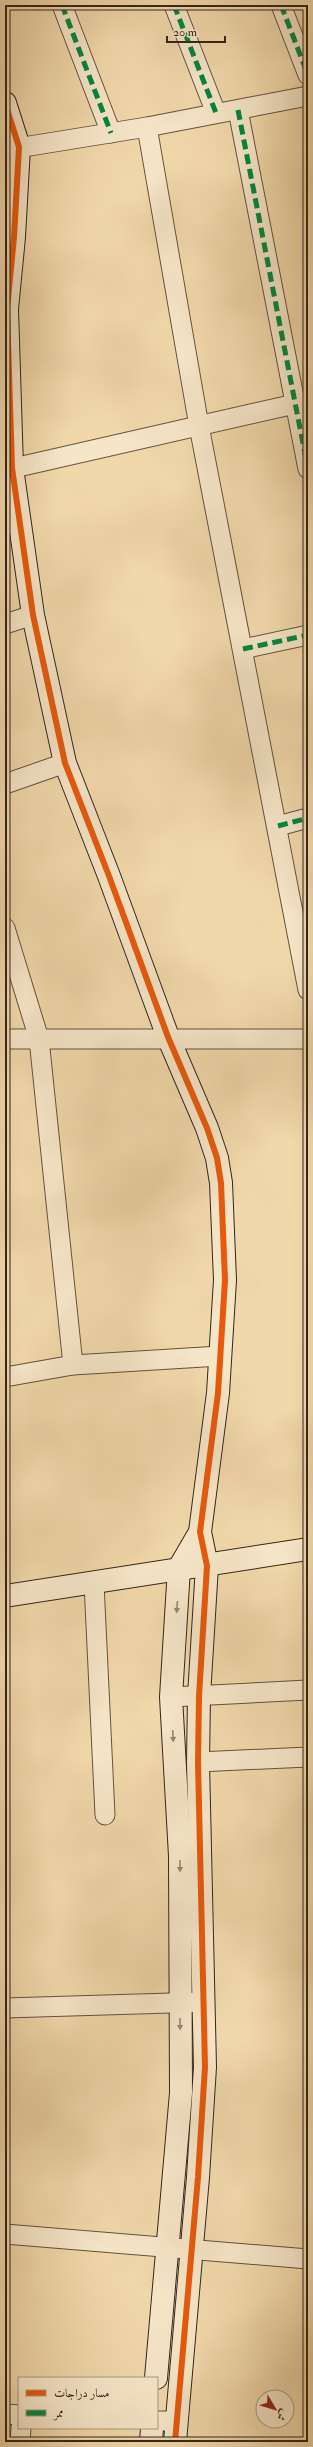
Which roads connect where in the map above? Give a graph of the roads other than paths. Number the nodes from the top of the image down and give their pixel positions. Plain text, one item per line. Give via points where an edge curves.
1 (62, 5) edge
2 (174, 5) edge
3 (281, 5) edge
4 (308, 75) edge
5 (308, 96) edge
6 (5, 103) edge
7 (238, 110) junction
8 (216, 113) junction
9 (146, 127) junction
10 (111, 133) junction
11 (12, 148) edge
12 (6, 309) edge
13 (301, 402) edge
14 (199, 426) junction
15 (8, 469) edge
16 (308, 469) edge
17 (33, 615) junction
18 (5, 624) edge
19 (308, 635) edge
20 (243, 649) junction
21 (65, 763) junction
22 (5, 784) edge
23 (308, 818) edge
24 (278, 826) junction
25 (5, 928) edge
26 (308, 990) edge
27 (5, 1038) edge
28 (168, 1038) junction
29 (39, 1039) junction
30 (308, 1039) edge
31 (220, 1356) junction
32 (73, 1365) junction
33 (5, 1377) edge
34 (200, 1532) junction
35 (308, 1549) edge
36 (207, 1566) junction
37 (179, 1568) junction
38 (94, 1583) junction
39 (5, 1596) edge
40 (308, 1690) edge
41 (199, 1696) junction
42 (171, 1697) junction
43 (308, 1757) edge
44 (198, 1762) junction
45 (105, 1814) dead end
46 (179, 2002) junction
47 (204, 2002) junction
48 (5, 2008) edge
49 (5, 2234) edge
50 (168, 2249) junction
51 (192, 2251) junction
52 (308, 2259) edge
53 (156, 2377) edge
54 (5, 2414) edge
55 (18, 2415) edge
56 (170, 2428) edge
57 (21, 2429) edge
58 (152, 2429) edge
59 (20, 2442) edge
60 (151, 2442) edge

1 - 10 street
2 - 8 street
3 - 4 street
5 - 7 street
6 - 11 street
7 - 8 street
7 - 13 street
8 - 9 street
9 - 10 street
9 - 14 street
10 - 11 street
11 - 12 street via 14,237
12 - 15 street
13 - 14 street
13 - 16 street
14 - 15 street
14 - 20 street
15 - 17 street
17 - 18 street
17 - 21 street
19 - 20 street
20 - 24 street
21 - 22 street
21 - 28 street
23 - 24 street
24 - 26 street
25 - 29 street
27 - 29 street
28 - 29 street
28 - 30 street
28 - 31 street via 217,1158 221,1183 226,1280
29 - 32 street
31 - 32 street
31 - 34 street via 218,1393
32 - 33 street
34 - 36 street
34 - 37 street
35 - 36 street
36 - 37 street
36 - 41 street
37 - 38 street
37 -> 42 street
38 - 39 street
38 - 45 street
40 - 41 street
41 - 42 street
41 - 44 street
42 -> 46 street via 180,1856
43 - 44 street
44 - 47 street
46 - 47 street
46 - 48 street
46 -> 50 street via 181,2093
47 - 51 street via 205,2067
49 - 50 street
50 - 51 street
50 - 53 street
51 - 52 street
51 - 56 street
54 - 55 street
57 - 59 street
58 - 60 street

